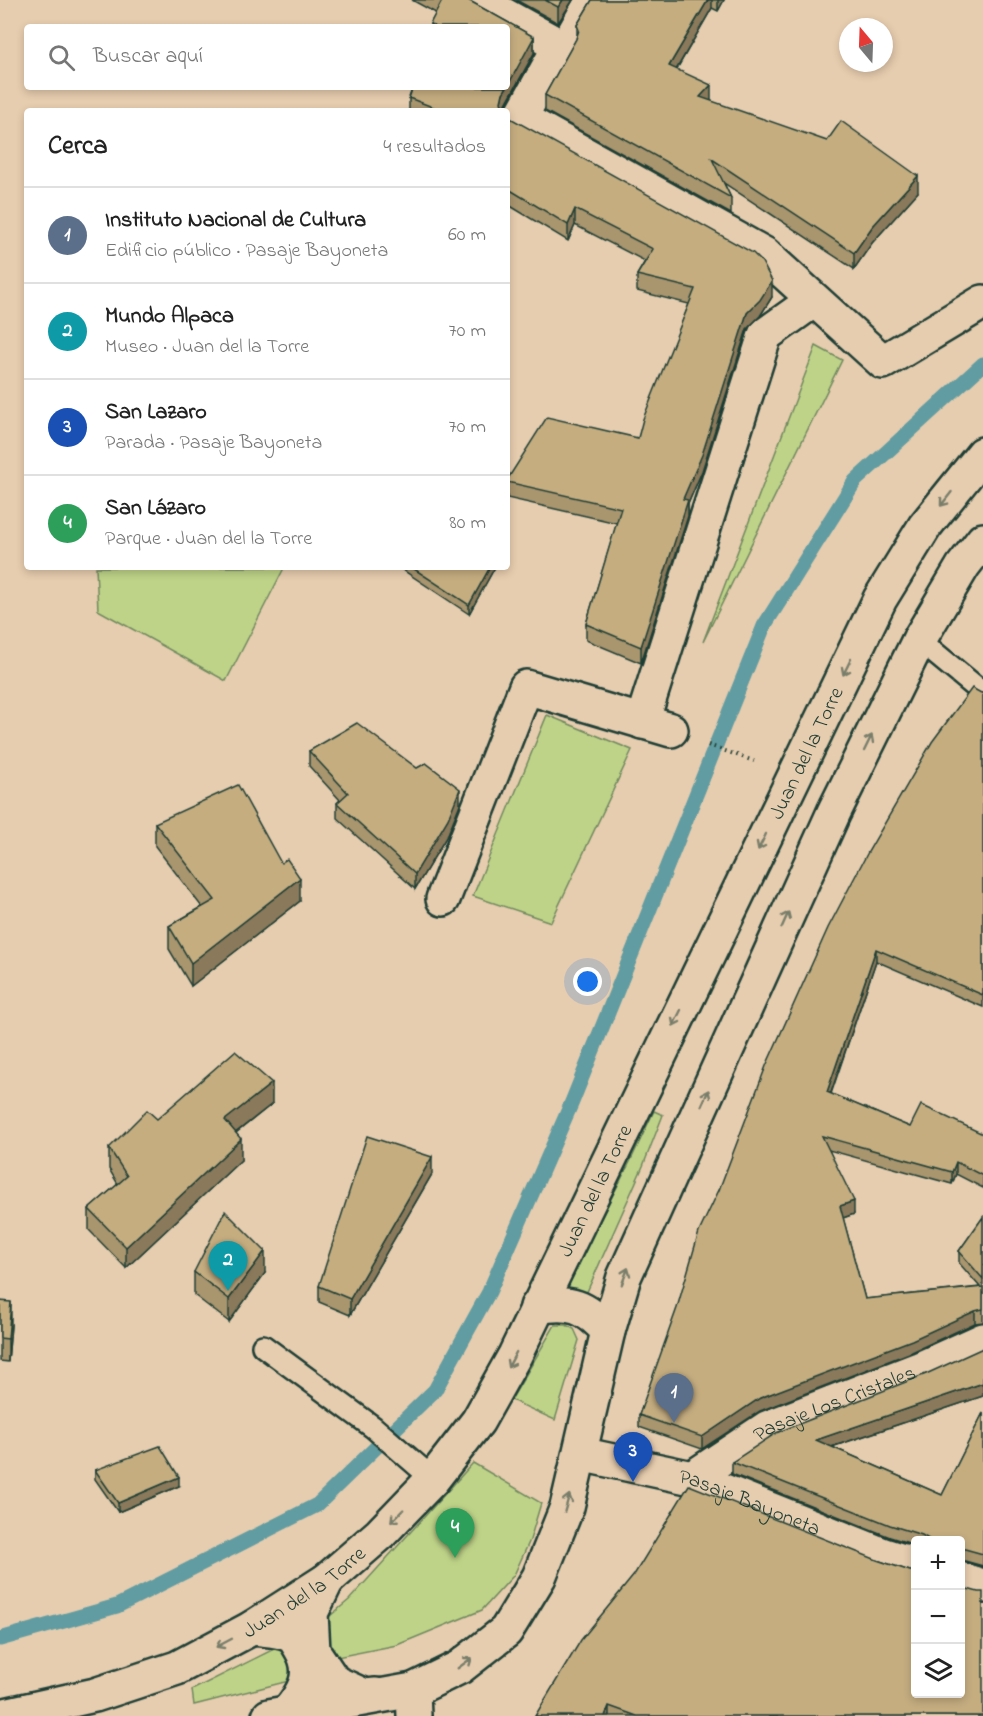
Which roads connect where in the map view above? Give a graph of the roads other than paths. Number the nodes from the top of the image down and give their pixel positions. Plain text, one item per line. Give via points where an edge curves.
1 (477, 0) edge
2 (586, 0) edge
3 (560, 46) junction
4 (814, 300) junction
5 (983, 302) edge
6 (983, 454) edge
7 (983, 540) edge
8 (919, 640) junction
9 (983, 693) edge
10 (442, 899) dead end
11 (537, 1307) junction
12 (608, 1332) junction
13 (983, 1340) edge
14 (263, 1346) dead end
15 (580, 1454) junction
16 (692, 1478) junction
17 (433, 1479) junction
18 (911, 1564) edge
19 (327, 1580) junction
20 (965, 1581) edge
21 (983, 1586) edge
22 (252, 1628) junction
23 (413, 1703) edge
24 (278, 1714) edge
25 (0, 1716) edge

1 - 3 main road
2 - 3 lane
3 - 4 main road via 520,118 764,254
4 - 5 main road via 883,362
4 - 10 main road via 765,335 656,726 526,687
6 -> 11 main road, Juan del la Torre via 925,526 880,599
7 - 8 main road
8 - 9 lane
12 -> 8 main road via 624,1277 834,812
11 - 12 main road via 558,1303 576,1307 593,1315
11 -> 17 main road, Juan del la Torre via 478,1421
12 - 15 main road
13 - 16 main road, Pasaje Los Cristales via 767,1428
14 - 17 lane via 374,1427
15 - 16 main road, Pasaje Bayoneta
23 -> 15 main road via 506,1631 539,1577 567,1507
16 - 18 main road, Pasaje Bayoneta
17 -> 19 main road, Juan del la Torre via 380,1534
19 - 22 main road, Juan del la Torre
19 - 23 main road via 311,1613 313,1651 333,1682 365,1696
20 - 21 main road
22 - 24 main road via 292,1636 305,1655 308,1675 302,1696
22 -> 25 main road, Juan del la Torre via 177,1668 94,1695
23 - 24 main road

